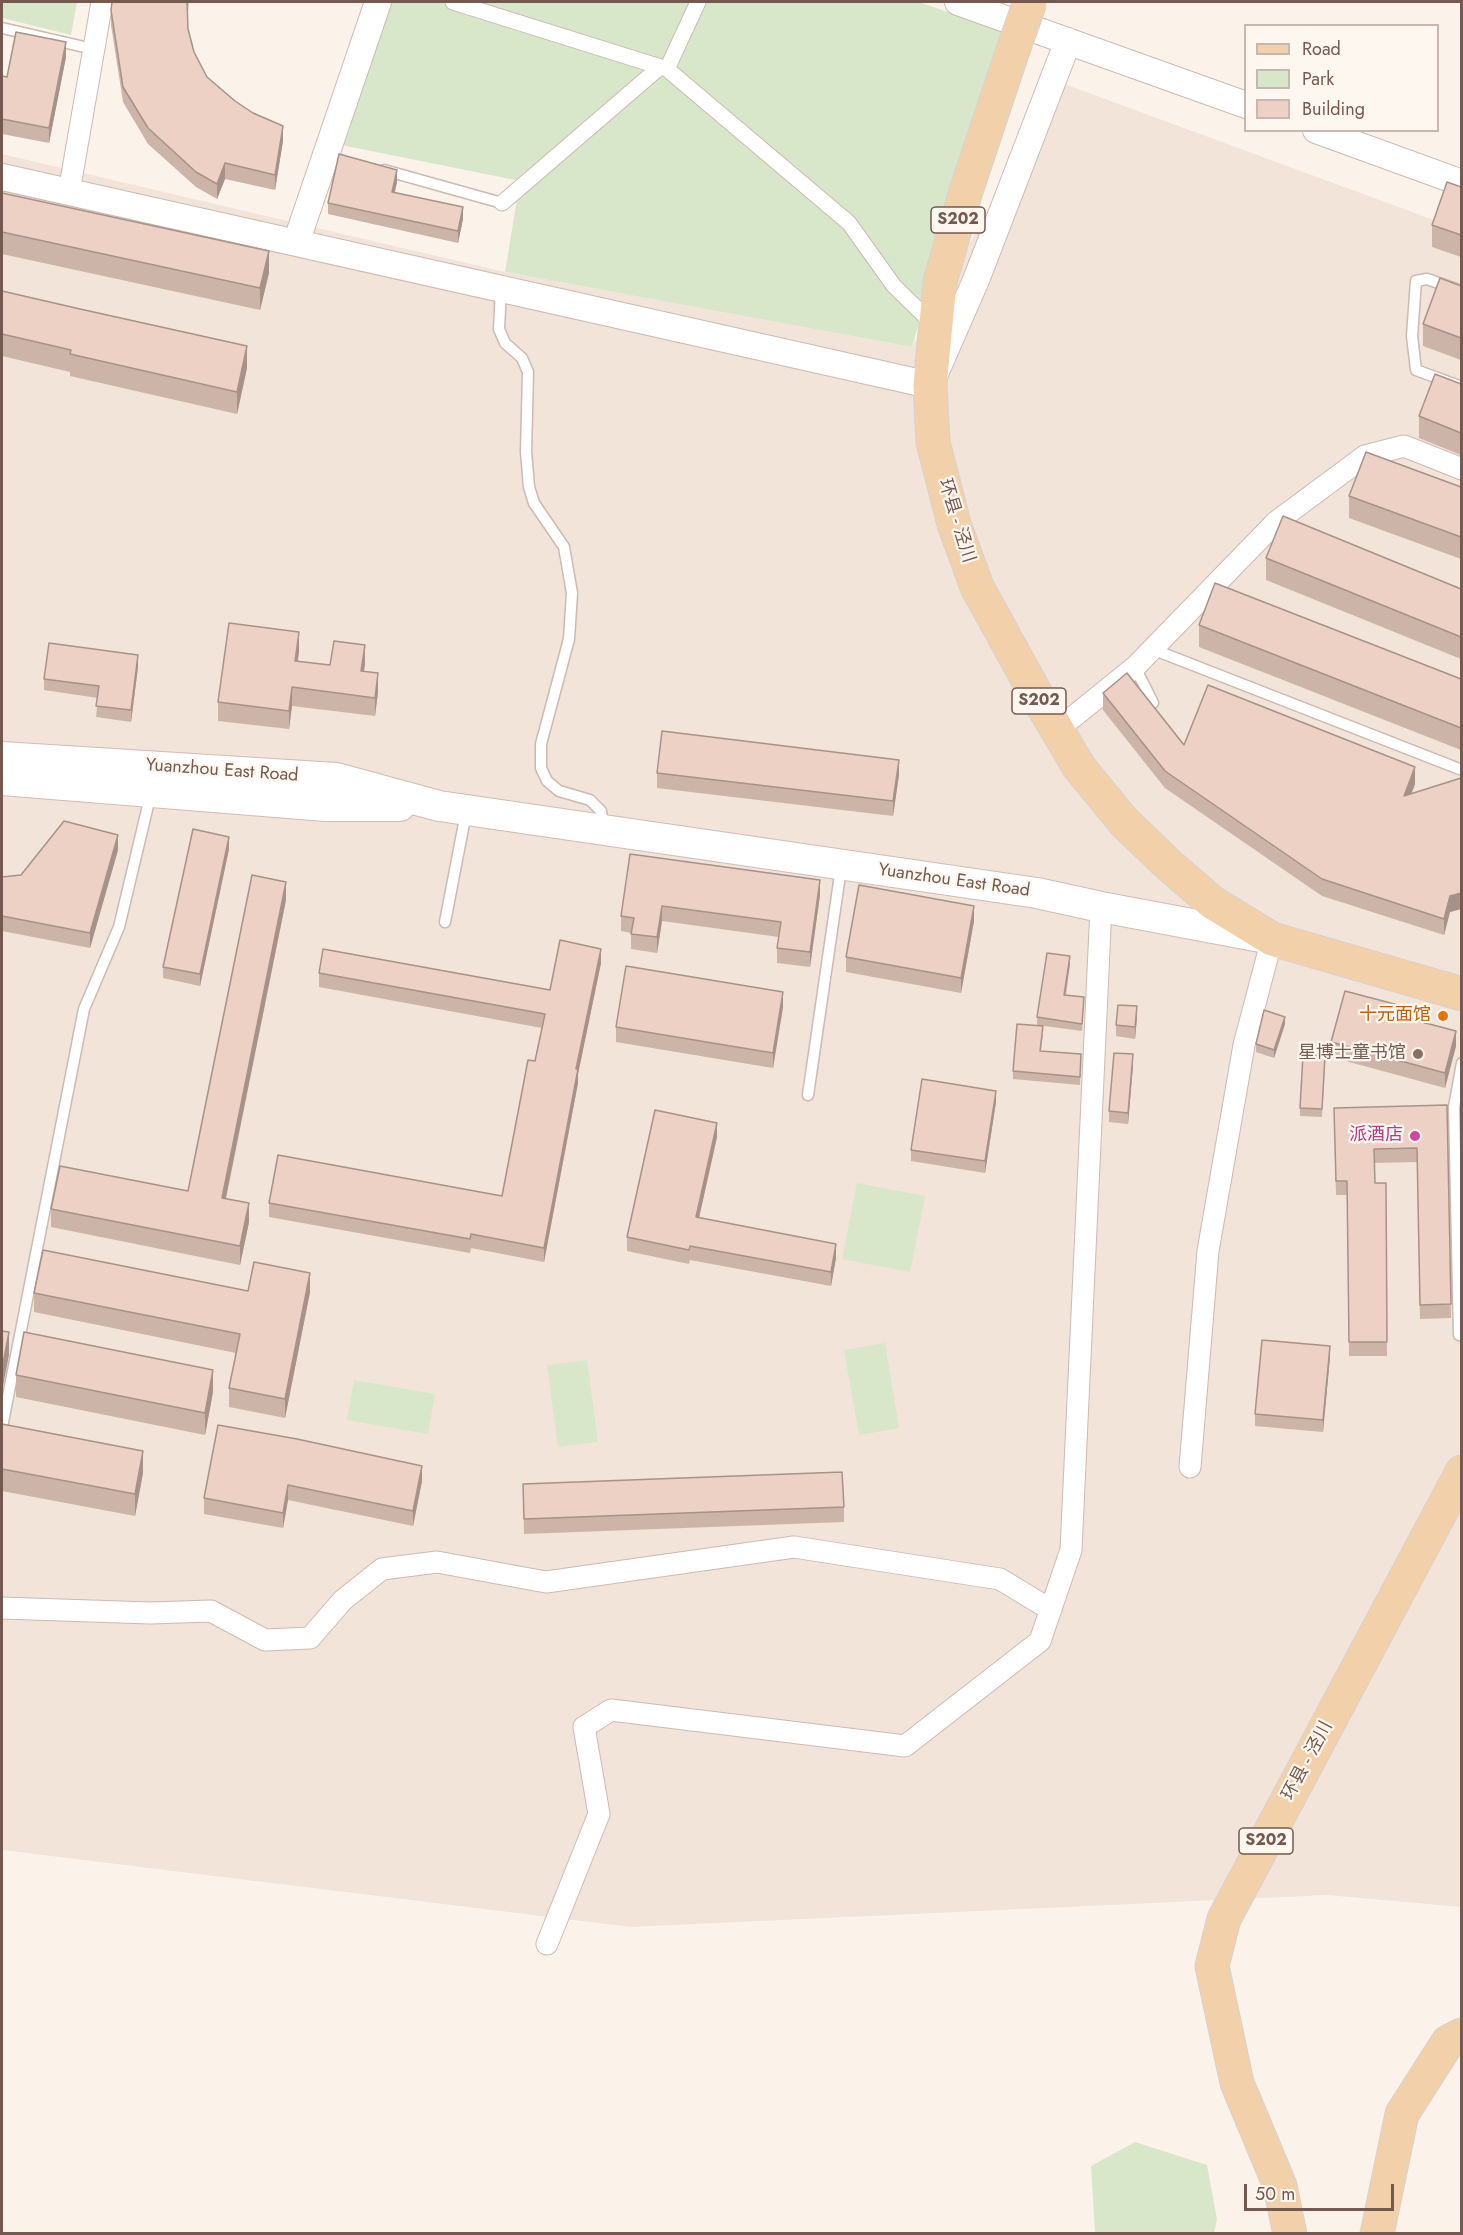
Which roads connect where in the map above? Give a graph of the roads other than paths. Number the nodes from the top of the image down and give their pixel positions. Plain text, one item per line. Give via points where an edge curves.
1 (102, 2) edge
2 (378, 2) edge
3 (453, 2) edge
4 (698, 2) edge
5 (958, 2) edge
6 (1030, 2) edge
7 (2, 28) edge
8 (1068, 41) junction
9 (93, 49) junction
10 (664, 68) junction
11 (1244, 105) edge
12 (1321, 132) edge
13 (370, 166) edge
14 (2, 177) edge
15 (1461, 183) edge
16 (69, 192) junction
17 (502, 203) joint
18 (296, 243) junction
19 (501, 289) junction
20 (1461, 291) edge
21 (936, 328) junction
22 (930, 385) junction
23 (1461, 387) edge
24 (1461, 470) edge
25 (1152, 649) junction
26 (1135, 667) junction
27 (1153, 703) edge
28 (1057, 730) junction
29 (2, 758) edge
30 (1461, 770) edge
31 (2, 780) edge
32 (151, 792) junction
33 (453, 808) junction
34 (603, 830) junction
35 (842, 864) junction
36 (1101, 907) junction
37 (444, 922) dead end
38 (1272, 939) junction
39 (1461, 994) edge
40 (1461, 1063) edge
41 (807, 1095) dead end
42 (1459, 1335) dead end
43 (2, 1427) edge
44 (1190, 1467) dead end
45 (1461, 1472) edge
46 (2, 1608) edge
47 (1051, 1610) junction
48 (547, 1944) dead end
49 (1461, 2035) edge
50 (1290, 2234) edge
51 (1377, 2234) edge

1 - 9 street
2 - 18 street via 332,155
3 - 10 street
4 - 10 street
5 - 8 street
6 - 21 main road, 环县 - 泾川 / S202, bridge via 966,191 940,282
7 - 9 lane
8 - 11 street
8 - 22 street via 976,280
9 - 16 street
10 - 17 street
10 - 21 street via 849,223 894,286
12 - 15 street
13 - 17 lane
14 - 16 street
16 - 18 street
18 - 19 street
19 - 22 street
19 - 34 lane via 499,329 528,372 526,443 530,487 534,503 564,547 572,594 569,639 541,744 541,768 547,781 560,791 590,800 601,811
20 - 23 lane via 1427,279 1416,281 1412,336 1416,370
21 - 22 main road, 环县 - 泾川 / S202
22 - 28 main road, 环县 - 泾川 / S202 via 933,442 954,524 977,587
24 - 25 street via 1404,446 1365,456 1276,522
25 - 26 street
25 - 30 lane
26 - 27 lane
26 - 28 street
28 - 38 main road, 环县 - 泾川 / S202 via 1079,767 1124,822 1213,903
29 - 33 main road, Yuanzhou East Road via 336,778
31 - 32 main road, Yuanzhou East Road
32 - 33 main road, Yuanzhou East Road via 326,806
32 - 43 lane via 118,927 84,1009
33 - 34 main road, Yuanzhou East Road
33 - 37 lane
34 - 35 main road, Yuanzhou East Road
35 - 36 main road, Yuanzhou East Road via 1037,893
35 - 41 lane
36 - 38 main road, Yuanzhou East Road
36 - 47 street via 1071,1550
38 - 39 main road, Yuanzhou East Road / S202
38 - 44 street via 1244,1045 1208,1251
40 - 42 lane via 1454,1107
45 - 50 main road, 环县 - 泾川 / S202 via 1224,1919 1212,1966 1237,2083 1280,2186
46 - 47 street via 211,1611 265,1640 310,1638 343,1600 382,1569 437,1562 546,1582 794,1547 1000,1579
47 - 48 street via 1040,1641 905,1746 611,1710 584,1727 599,1814
49 - 51 main road via 1448,2042 1402,2114

